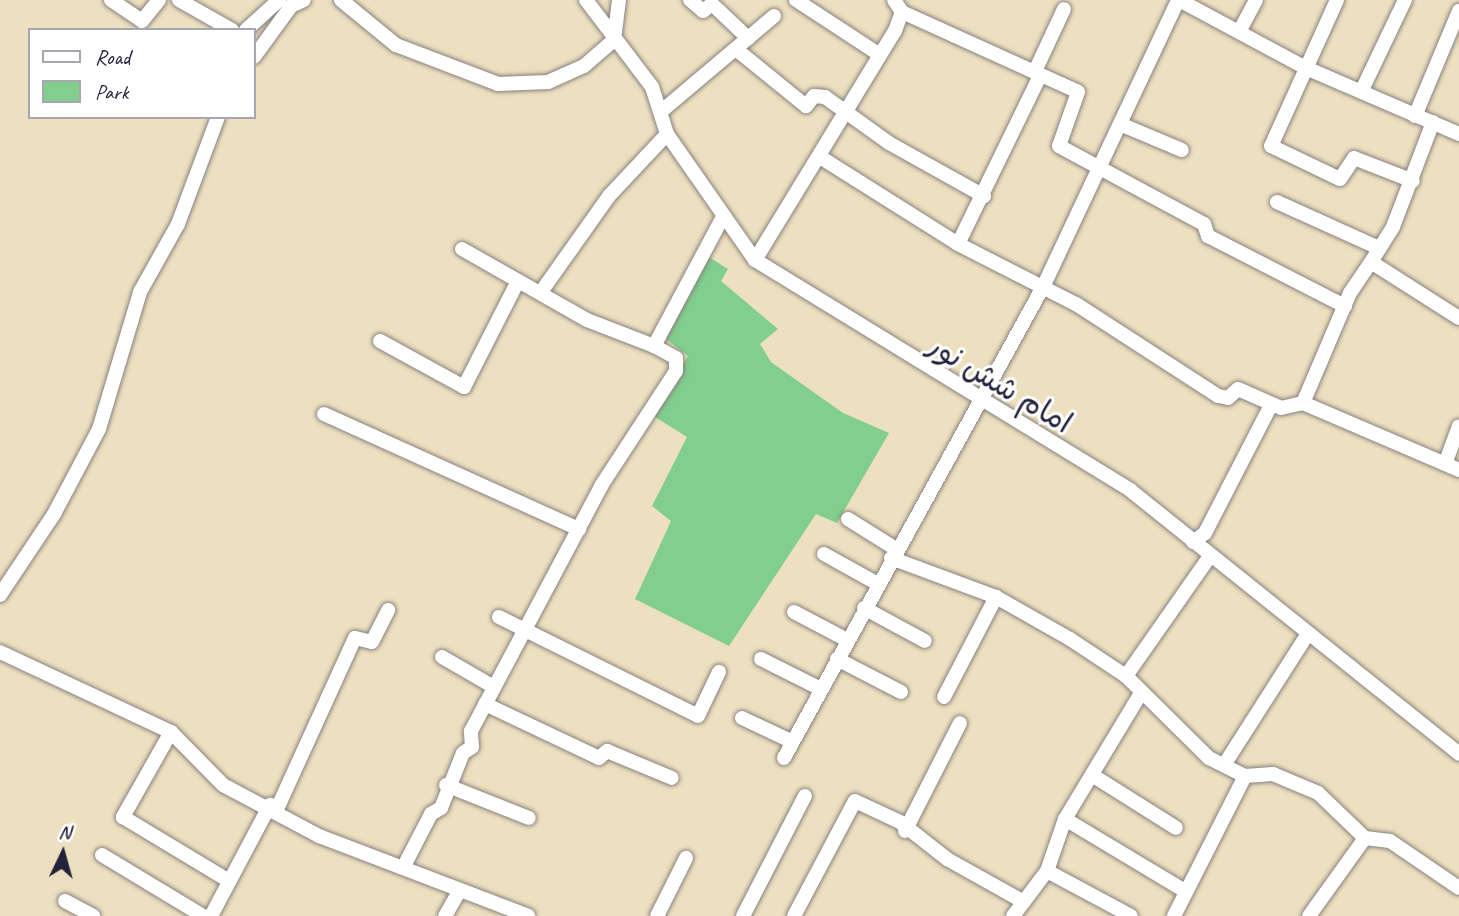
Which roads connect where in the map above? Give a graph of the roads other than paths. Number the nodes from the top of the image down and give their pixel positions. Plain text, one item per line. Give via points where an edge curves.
1 (111, 0) edge
2 (159, 0) edge
3 (179, 0) edge
4 (279, 0) edge
5 (304, 0) edge
6 (341, 0) edge
7 (586, 0) edge
8 (619, 0) edge
9 (690, 0) edge
10 (796, 0) edge
11 (1179, 0) edge
12 (1256, 0) edge
13 (1337, 0) edge
14 (1405, 0) edge
15 (898, 6) edge
16 (1064, 9) dead end
17 (1459, 11) edge
18 (774, 16) dead end
19 (228, 28) edge
20 (248, 28) edge
21 (1240, 32) junction
22 (748, 38) junction
23 (614, 40) junction
24 (256, 48) edge
25 (737, 50) junction
26 (880, 55) junction
27 (1306, 68) junction
28 (1036, 69) junction
29 (1362, 90) junction
30 (664, 109) junction
31 (845, 112) junction
32 (1415, 116) junction
33 (217, 119) edge
34 (1433, 122) junction
35 (1121, 124) junction
36 (667, 134) junction
37 (1459, 134) edge
38 (1182, 150) dead end
39 (820, 157) junction
40 (1102, 167) junction
41 (1413, 181) junction
42 (984, 196) junction
43 (1277, 202) dead end
44 (723, 216) junction
45 (958, 244) junction
46 (1379, 248) junction
47 (462, 249) dead end
48 (754, 260) junction
49 (1371, 262) junction
50 (518, 281) junction
51 (1044, 285) junction
52 (541, 292) junction
53 (1345, 306) junction
54 (1459, 318) edge
55 (380, 341) dead end
56 (654, 346) junction
57 (1303, 403) junction
58 (980, 404) junction
59 (1271, 405) junction
60 (324, 414) dead end
61 (1459, 426) edge
62 (1452, 467) edge
63 (848, 519) dead end
64 (579, 529) junction
65 (1193, 542) junction
66 (894, 553) junction
67 (824, 554) dead end
68 (1210, 555) junction
69 (876, 583) junction
70 (0, 595) edge
71 (996, 597) junction
72 (864, 608) junction
73 (388, 610) dead end
74 (794, 612) dead end
75 (499, 617) dead end
76 (528, 631) junction
77 (1306, 637) junction
78 (847, 640) junction
79 (925, 640) dead end
80 (0, 652) edge
81 (442, 657) dead end
82 (761, 659) dead end
83 (837, 659) junction
84 (719, 672) dead end
85 (1126, 676) junction
86 (494, 687) junction
87 (821, 690) junction
88 (901, 692) dead end
89 (1141, 693) junction
90 (944, 697) dead end
91 (485, 704) junction
92 (742, 718) dead end
93 (960, 723) dead end
94 (171, 732) junction
95 (793, 742) junction
96 (1459, 754) edge
97 (784, 758) dead end
98 (1224, 765) junction
99 (1092, 775) junction
100 (1245, 776) junction
101 (672, 778) dead end
102 (446, 785) junction
103 (805, 796) dead end
104 (273, 807) junction
105 (529, 818) dead end
106 (1065, 819) junction
107 (1176, 828) dead end
108 (905, 831) junction
109 (1365, 838) junction
110 (102, 855) dead end
111 (686, 858) dead end
112 (404, 866) junction
113 (1047, 871) junction
114 (229, 881) junction
115 (1459, 888) edge
116 (460, 890) junction
117 (1185, 891) junction
118 (65, 901) dead end
119 (1021, 911) edge
120 (93, 916) edge
121 (203, 916) edge
122 (211, 916) edge
123 (445, 916) edge
124 (528, 916) edge
125 (657, 916) edge
126 (743, 916) edge
127 (794, 916) edge
128 (1132, 916) edge
129 (1174, 916) edge
130 (1309, 916) edge

1 - 2 street via 142,21
3 - 19 street
4 - 20 street
5 - 24 street
6 - 23 street via 396,45 498,84 548,82 584,66
7 - 23 street, امام شش نور
8 - 23 street
9 - 22 street via 703,11 712,4
10 - 26 street
11 - 21 street
11 - 35 street
12 - 21 street
13 - 27 street
14 - 29 street
15 - 26 street
15 - 28 street
16 - 28 street
17 - 32 street
18 - 22 street
21 - 27 street
22 - 25 street
23 - 30 street, امام شش نور
25 - 30 street
25 - 31 street via 806,106 814,96 825,97
26 - 31 street
27 - 29 street
27 - 41 street via 1274,149 1340,179 1354,158
28 - 40 street via 1079,92 1059,146
28 - 42 street via 1040,75
29 - 32 street
30 - 36 street, امام شش نور
31 - 39 street
31 - 42 street
32 - 34 street
33 - 70 street via 178,224 140,292 99,429 54,514
34 - 37 street
34 - 41 street
35 - 38 street
35 - 40 street
36 - 44 street, امام شش نور
36 - 52 street via 609,196
39 - 45 street
39 - 48 street
40 - 51 street
40 - 53 street via 1204,224 1208,236
41 - 46 street
42 - 45 street
43 - 46 street
44 - 48 street, امام شش نور
44 - 56 street
45 - 51 street
46 - 49 street
47 - 50 street
48 - 58 street, امام شش نور
49 - 53 street
49 - 54 street
50 - 52 street
50 - 55 street via 464,387
51 - 58 street
51 - 59 street via 1218,396 1243,389
52 - 56 street via 587,320
53 - 57 street
56 - 64 street via 676,358 676,371
57 - 59 street via 1288,409
57 - 62 street
58 - 65 street, امام شش نور via 1130,491
58 - 66 street
59 - 65 street via 1205,533
60 - 64 street
61 - 62 street
63 - 66 street
64 - 76 street
65 - 68 street, امام شش نور
66 - 69 street
66 - 71 street
67 - 69 street
68 - 77 street, امام شش نور
68 - 85 street
69 - 72 street
71 - 85 street
71 - 90 street
72 - 78 street
72 - 79 street
73 - 104 street via 372,642 355,638
74 - 78 street
75 - 76 street
76 - 84 street via 698,716
76 - 86 street
77 - 96 street, امام شش نور
77 - 98 street
78 - 83 street
80 - 94 street
81 - 86 street
82 - 87 street
83 - 87 street
83 - 88 street
85 - 89 street
86 - 91 street
87 - 95 street
89 - 98 street
89 - 99 street
91 - 101 street via 599,758 607,751
91 - 102 street via 471,731 472,747
92 - 95 street
93 - 108 street
94 - 104 street via 223,785
94 - 114 street via 123,817
95 - 97 street
98 - 100 street
99 - 106 street
99 - 107 street
100 - 109 street via 1273,774 1318,793
100 - 117 street
102 - 105 street
102 - 112 street via 441,808 431,814
103 - 126 street
104 - 112 street via 319,836
104 - 114 street
106 - 113 street
106 - 117 street
108 - 119 street
108 - 127 street via 900,822 855,801
109 - 115 street via 1390,841
109 - 130 street
110 - 121 street
111 - 125 street
112 - 116 street
113 - 119 street
113 - 128 street
114 - 122 street
116 - 123 street
116 - 124 street
117 - 129 street
118 - 120 street

